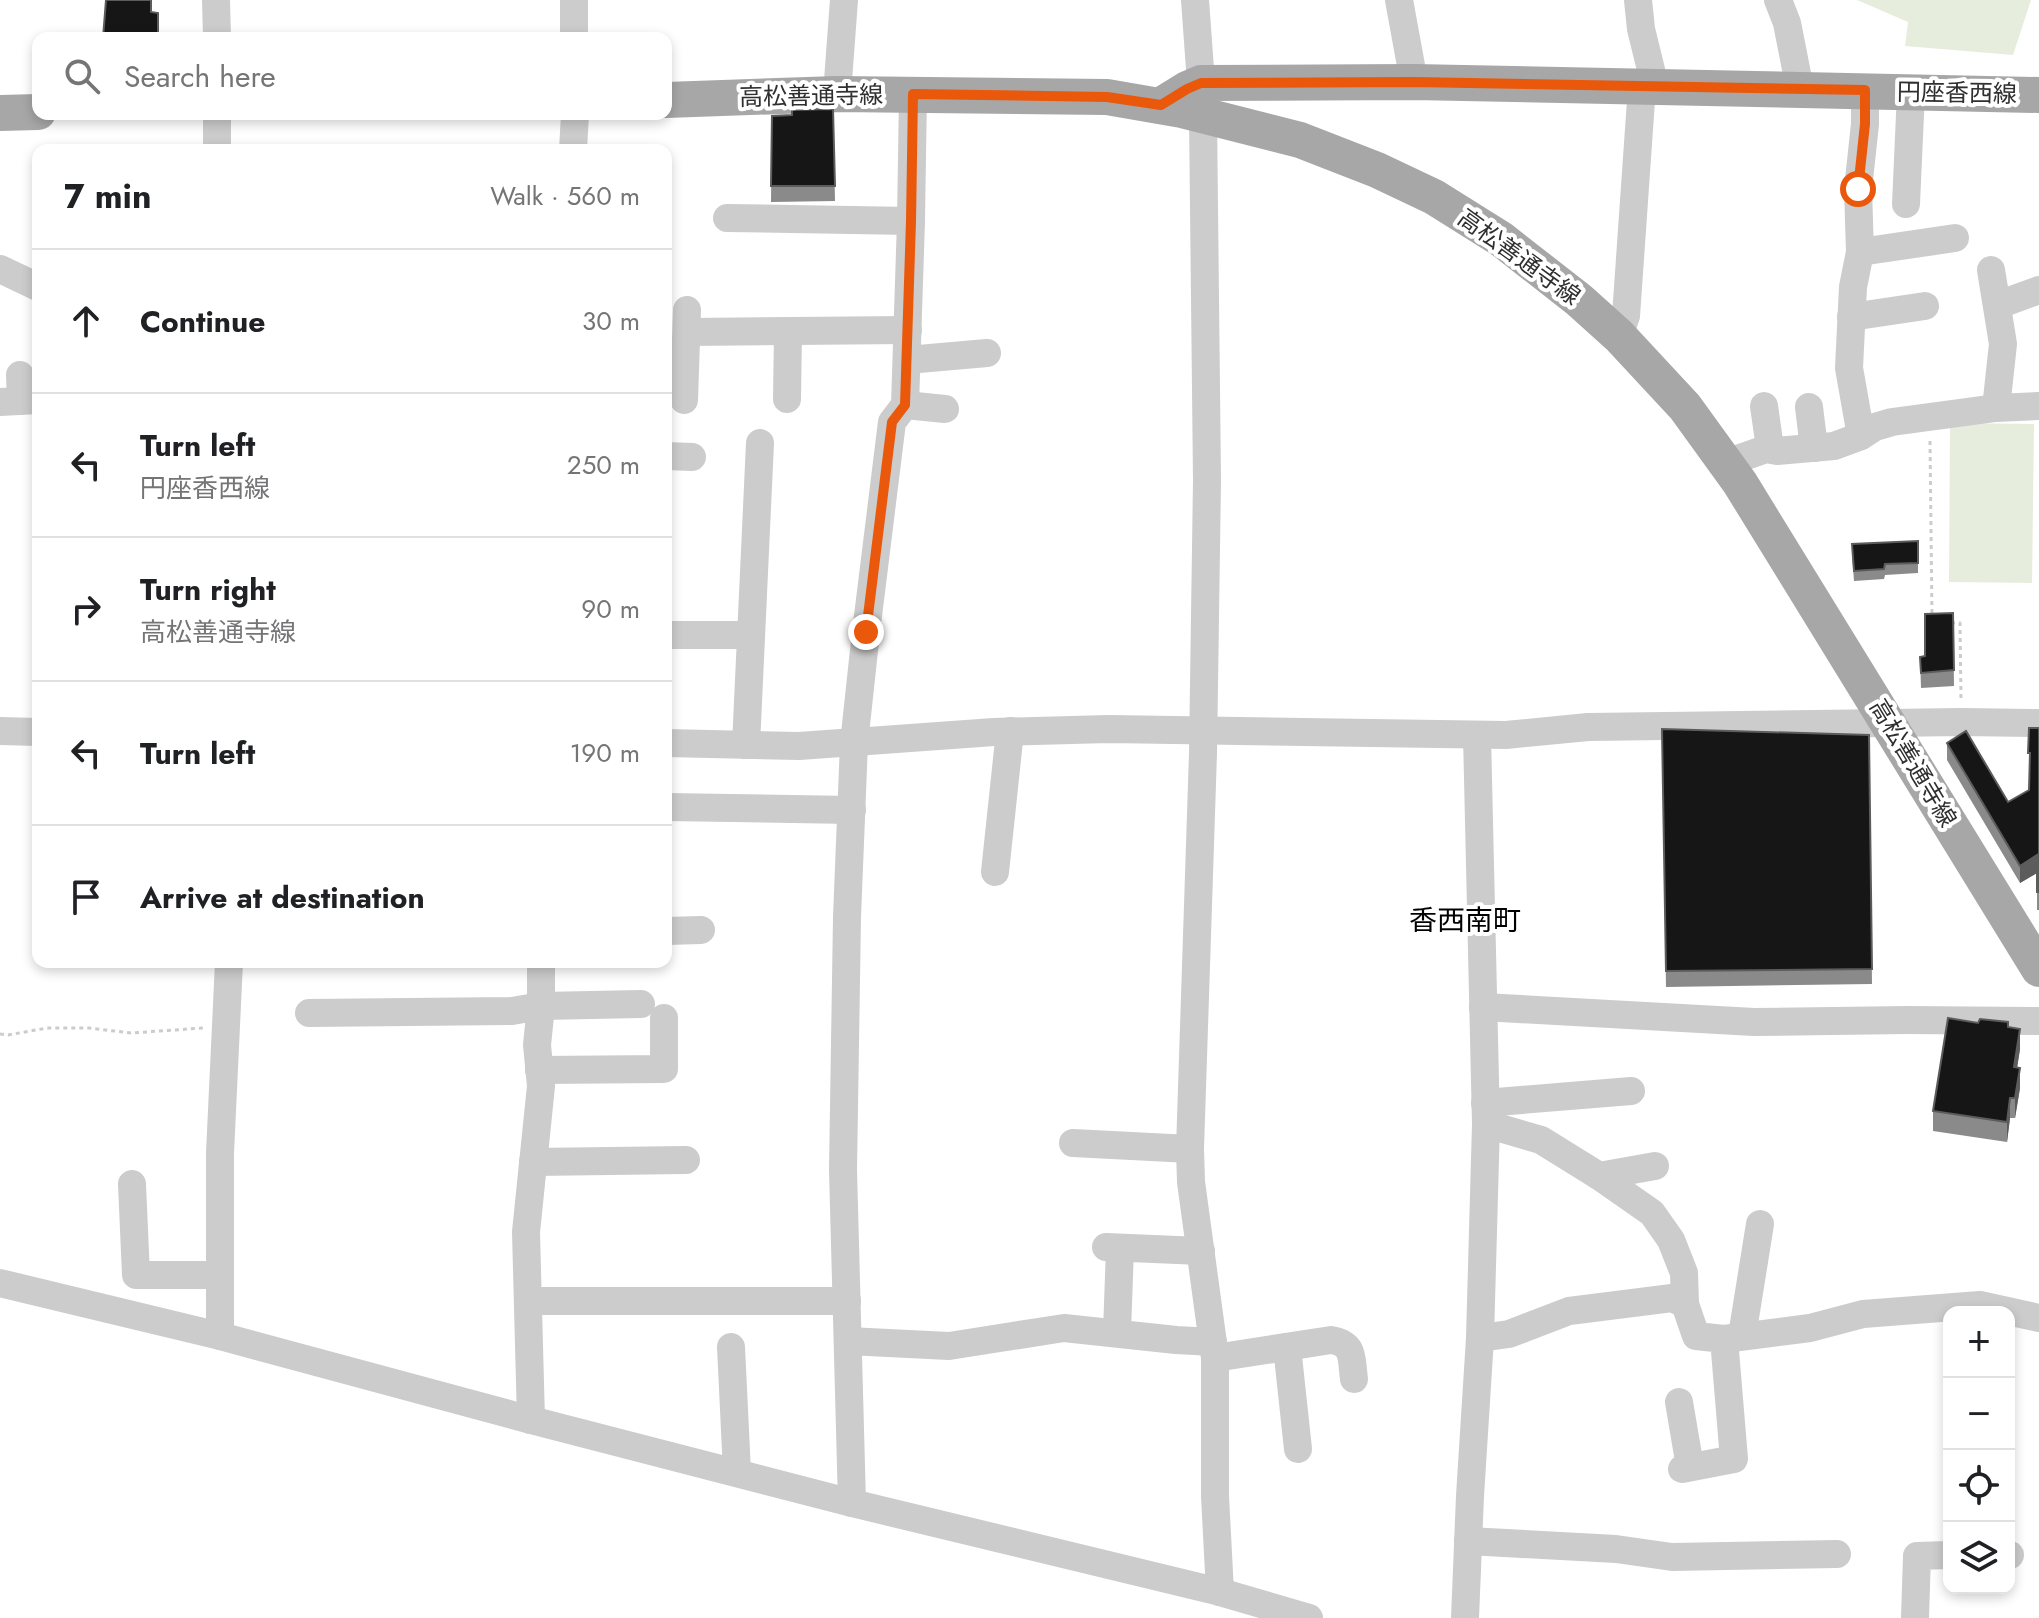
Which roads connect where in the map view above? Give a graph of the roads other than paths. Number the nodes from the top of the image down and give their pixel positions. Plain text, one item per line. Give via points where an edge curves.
1 (216, 0) edge
2 (574, 0) edge
3 (844, 0) edge
4 (1195, 0) edge
5 (1399, 0) edge
6 (1638, 0) edge
7 (1778, 0) edge
8 (217, 32) edge
9 (574, 32) edge
10 (1414, 82) junction
11 (1649, 86) junction
12 (1800, 89) junction
13 (1865, 90) junction
14 (1911, 92) junction
15 (837, 94) junction
16 (913, 94) junction
17 (2039, 95) edge
18 (1202, 99) junction
19 (672, 100) edge
20 (32, 112) edge
21 (0, 113) edge
22 (217, 120) edge
23 (575, 120) edge
24 (217, 144) edge
25 (573, 144) edge
26 (1906, 204) dead end
27 (727, 218) dead end
28 (911, 221) junction
29 (1955, 238) dead end
30 (1860, 252) junction
31 (0, 269) edge
32 (1991, 270) dead end
33 (32, 284) edge
34 (2039, 290) edge
35 (1998, 305) junction
36 (1925, 306) dead end
37 (1851, 317) junction
38 (908, 330) junction
39 (788, 331) junction
40 (1619, 336) junction
41 (987, 353) dead end
42 (907, 360) junction
43 (787, 399) dead end
44 (684, 400) dead end
45 (905, 405) junction
46 (1764, 406) dead end
47 (2039, 406) edge
48 (1809, 407) dead end
49 (1996, 408) junction
50 (945, 409) dead end
51 (1861, 436) junction
52 (760, 443) dead end
53 (1814, 448) junction
54 (1766, 449) junction
55 (1726, 463) junction
56 (672, 635) edge
57 (751, 635) junction
58 (2039, 723) edge
59 (1890, 724) junction
60 (1202, 729) junction
61 (0, 731) edge
62 (1010, 731) junction
63 (32, 732) edge
64 (1477, 735) junction
65 (672, 743) edge
66 (854, 743) junction
67 (746, 745) junction
68 (672, 807) edge
69 (852, 810) junction
70 (995, 872) dead end
71 (701, 930) dead end
72 (672, 931) edge
73 (229, 968) edge
74 (541, 968) edge
75 (2039, 969) edge
76 (541, 1006) junction
77 (1483, 1007) junction
78 (309, 1013) dead end
79 (2039, 1021) edge
80 (539, 1070) junction
81 (1631, 1091) dead end
82 (1486, 1113) junction
83 (1073, 1143) dead end
84 (1190, 1149) junction
85 (686, 1160) dead end
86 (533, 1162) junction
87 (1655, 1166) dead end
88 (1599, 1176) junction
89 (132, 1184) dead end
90 (1760, 1224) dead end
91 (1201, 1251) junction
92 (220, 1275) junction
93 (0, 1283) edge
94 (528, 1301) junction
95 (847, 1301) junction
96 (1685, 1304) junction
97 (2039, 1318) edge
98 (1117, 1332) junction
99 (220, 1336) junction
100 (1480, 1338) junction
101 (1733, 1338) junction
102 (848, 1341) junction
103 (731, 1347) dead end
104 (1287, 1347) junction
105 (1214, 1350) junction
106 (1354, 1379) dead end
107 (1679, 1402) dead end
108 (531, 1420) junction
109 (1298, 1449) dead end
110 (737, 1472) junction
111 (852, 1503) junction
112 (1468, 1541) junction
113 (1837, 1554) dead end
114 (1943, 1555) edge
115 (1220, 1592) junction
116 (1309, 1618) edge
117 (1465, 1618) edge
118 (1915, 1618) edge

1 - 8 street
2 - 9 street
3 - 15 street
4 - 18 street
5 - 10 street
6 - 11 street
7 - 12 street
10 - 11 main road, 円座香西線
10 - 18 main road, 円座香西線
11 - 12 main road, 円座香西線
11 - 40 street via 1626,316
12 - 13 main road, 円座香西線
13 - 14 main road, 円座香西線
13 - 30 street
14 - 17 main road, 円座香西線
14 - 26 street
15 - 16 main road, 高松善通寺線
15 - 19 main road, 高松善通寺線
16 - 18 main road, 高松善通寺線 via 1107,97 1161,105
16 - 28 street
18 - 40 main road, 高松善通寺線 via 1434,197 1501,239
18 - 60 street via 1207,480
20 - 21 main road
22 - 24 street
23 - 25 street
27 - 28 street
28 - 38 street
29 - 30 street
30 - 37 street
31 - 33 street
32 - 35 street
34 - 35 street
35 - 49 street via 2003,344
36 - 37 street
37 - 51 street via 1849,368
38 - 39 street via 857,340
38 - 42 street
39 - 43 street
39 - 44 street via 687,321
40 - 55 main road, 高松善通寺線 via 1685,407
41 - 42 street
42 - 45 street
45 - 50 street
45 - 66 street via 892,422
46 - 54 street
47 - 49 street
48 - 53 street
49 - 51 street via 1892,422
51 - 53 street
52 - 57 street
53 - 54 street
54 - 55 street
55 - 59 main road, 高松善通寺線
56 - 57 street
57 - 67 street
58 - 59 street
59 - 64 street via 1588,727
59 - 75 main road, 高松善通寺線
60 - 62 street
60 - 64 street
60 - 84 street
61 - 63 street
62 - 66 street
62 - 70 street
64 - 77 street
65 - 67 street
66 - 67 street
66 - 69 street
68 - 69 street
69 - 95 street via 843,1170
71 - 72 street
73 - 92 street
74 - 76 street
76 - 78 street via 512,1011
76 - 80 street
76 - 80 street via 652,1011 664,1069
77 - 79 street via 1754,1022
77 - 82 street
80 - 86 street
81 - 82 street
82 - 88 street
82 - 100 street
83 - 84 street
84 - 91 street
85 - 86 street
86 - 94 street via 526,1232
87 - 88 street
88 - 96 street via 1652,1213 1671,1240 1684,1273
89 - 92 street via 136,1275
90 - 101 street
91 - 98 street via 1113,1248
91 - 105 street
92 - 99 street
93 - 99 street
94 - 95 street
94 - 108 street
95 - 102 street
96 - 100 street via 1672,1298 1569,1311 1509,1334
96 - 101 street via 1696,1336
97 - 101 street via 1980,1305 1863,1314 1810,1328
98 - 102 street via 1064,1328 949,1346
98 - 105 street
99 - 108 street
100 - 112 street
101 - 107 street via 1734,1459 1686,1468
102 - 111 street
103 - 110 street
104 - 105 street
104 - 106 street via 1344,1342
104 - 109 street
105 - 115 street
108 - 110 street
110 - 111 street
111 - 115 street
112 - 113 street via 1672,1557
112 - 117 street
114 - 118 street via 1917,1556
115 - 116 street

